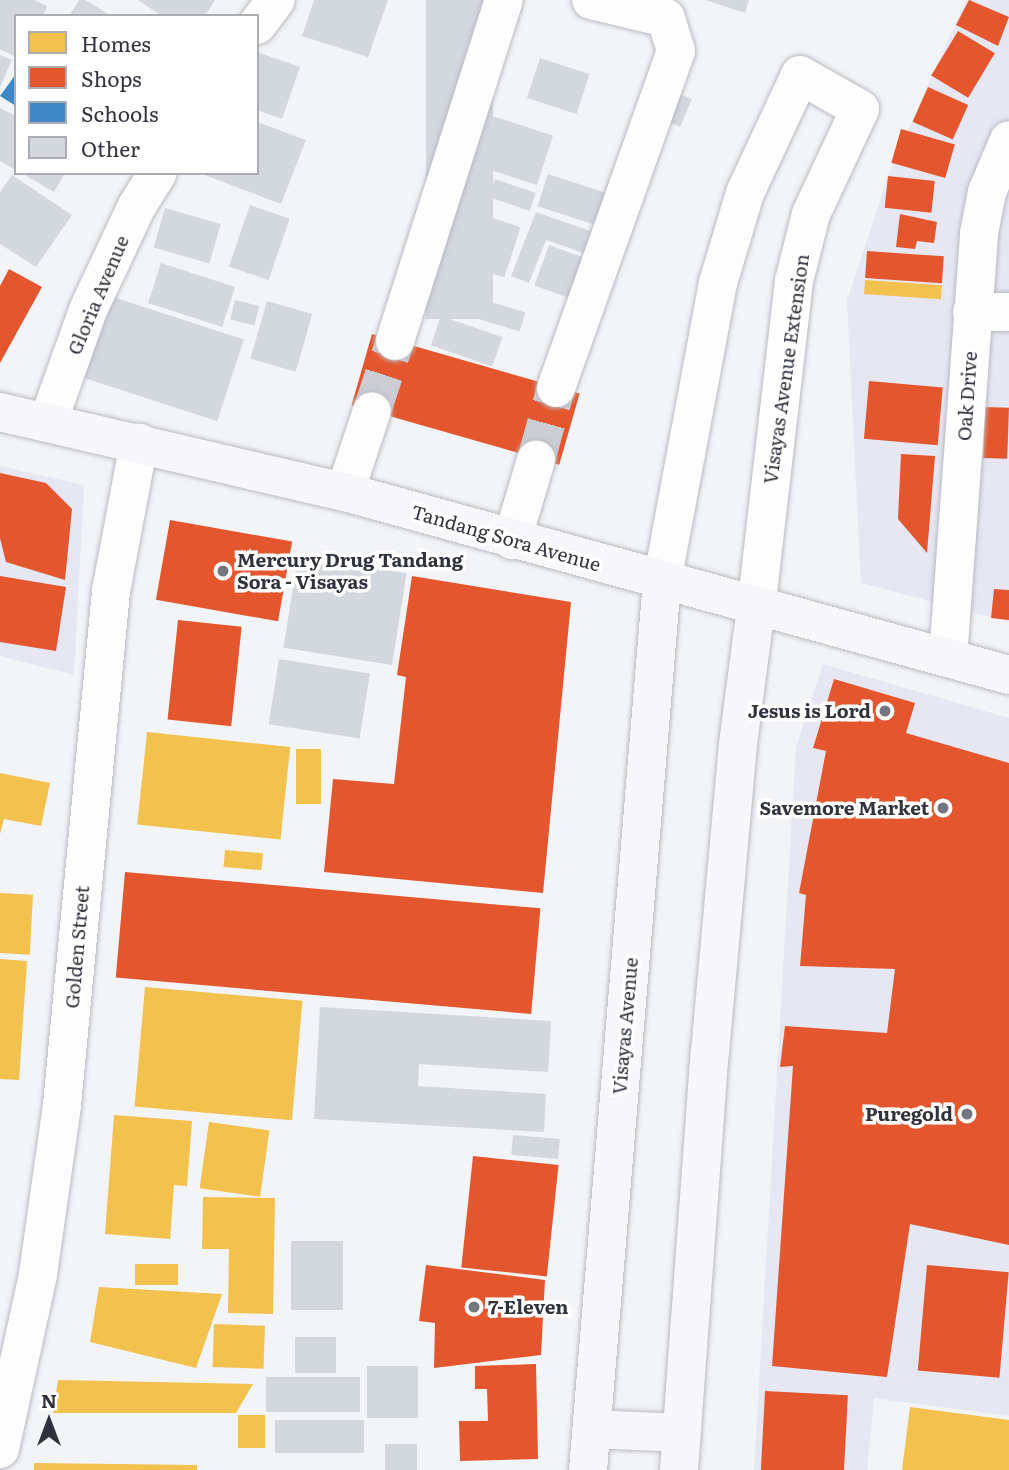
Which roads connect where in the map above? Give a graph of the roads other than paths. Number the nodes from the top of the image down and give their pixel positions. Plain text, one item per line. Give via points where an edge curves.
1 (276, 0) edge
2 (504, 0) edge
3 (591, 0) edge
4 (259, 21) edge
5 (1009, 140) edge
6 (157, 175) edge
7 (991, 312) edge
8 (395, 341) tunnel mouth
9 (556, 388) tunnel mouth
10 (372, 411) tunnel mouth
11 (0, 412) edge
12 (48, 422) junction
13 (138, 443) junction
14 (536, 460) tunnel mouth
15 (345, 492) junction
16 (512, 540) junction
17 (662, 582) junction
18 (756, 607) junction
19 (948, 658) junction
20 (1009, 675) edge
21 (592, 1429) junction
22 (0, 1449) edge
23 (681, 1451) edge
24 (588, 1470) edge

1 - 4 street
2 - 8 street
3 - 9 street via 666,18 676,51
5 - 7 street, Oak Drive via 987,192
6 - 12 street, Gloria Avenue via 137,206 88,310
7 - 19 street, Oak Drive
10 - 15 street
11 - 12 main road, Tandang Sora Avenue
12 - 13 main road, Tandang Sora Avenue
13 - 15 main road, Tandang Sora Avenue
13 - 22 street, Golden Street via 111,591 58,1131 38,1274
14 - 16 street
15 - 16 main road, Tandang Sora Avenue
16 - 17 main road, Tandang Sora Avenue
17 - 18 main road, Tandang Sora Avenue
17 - 18 street, Visayas Avenue Extension via 718,282 745,193 800,75 860,109 811,214 794,281
17 - 21 main road, Visayas Avenue
18 - 19 main road, Tandang Sora Avenue
18 - 23 main road via 738,744 710,1052
19 - 20 main road, Tandang Sora Avenue
21 - 23 main road
21 - 24 main road, Visayas Avenue

